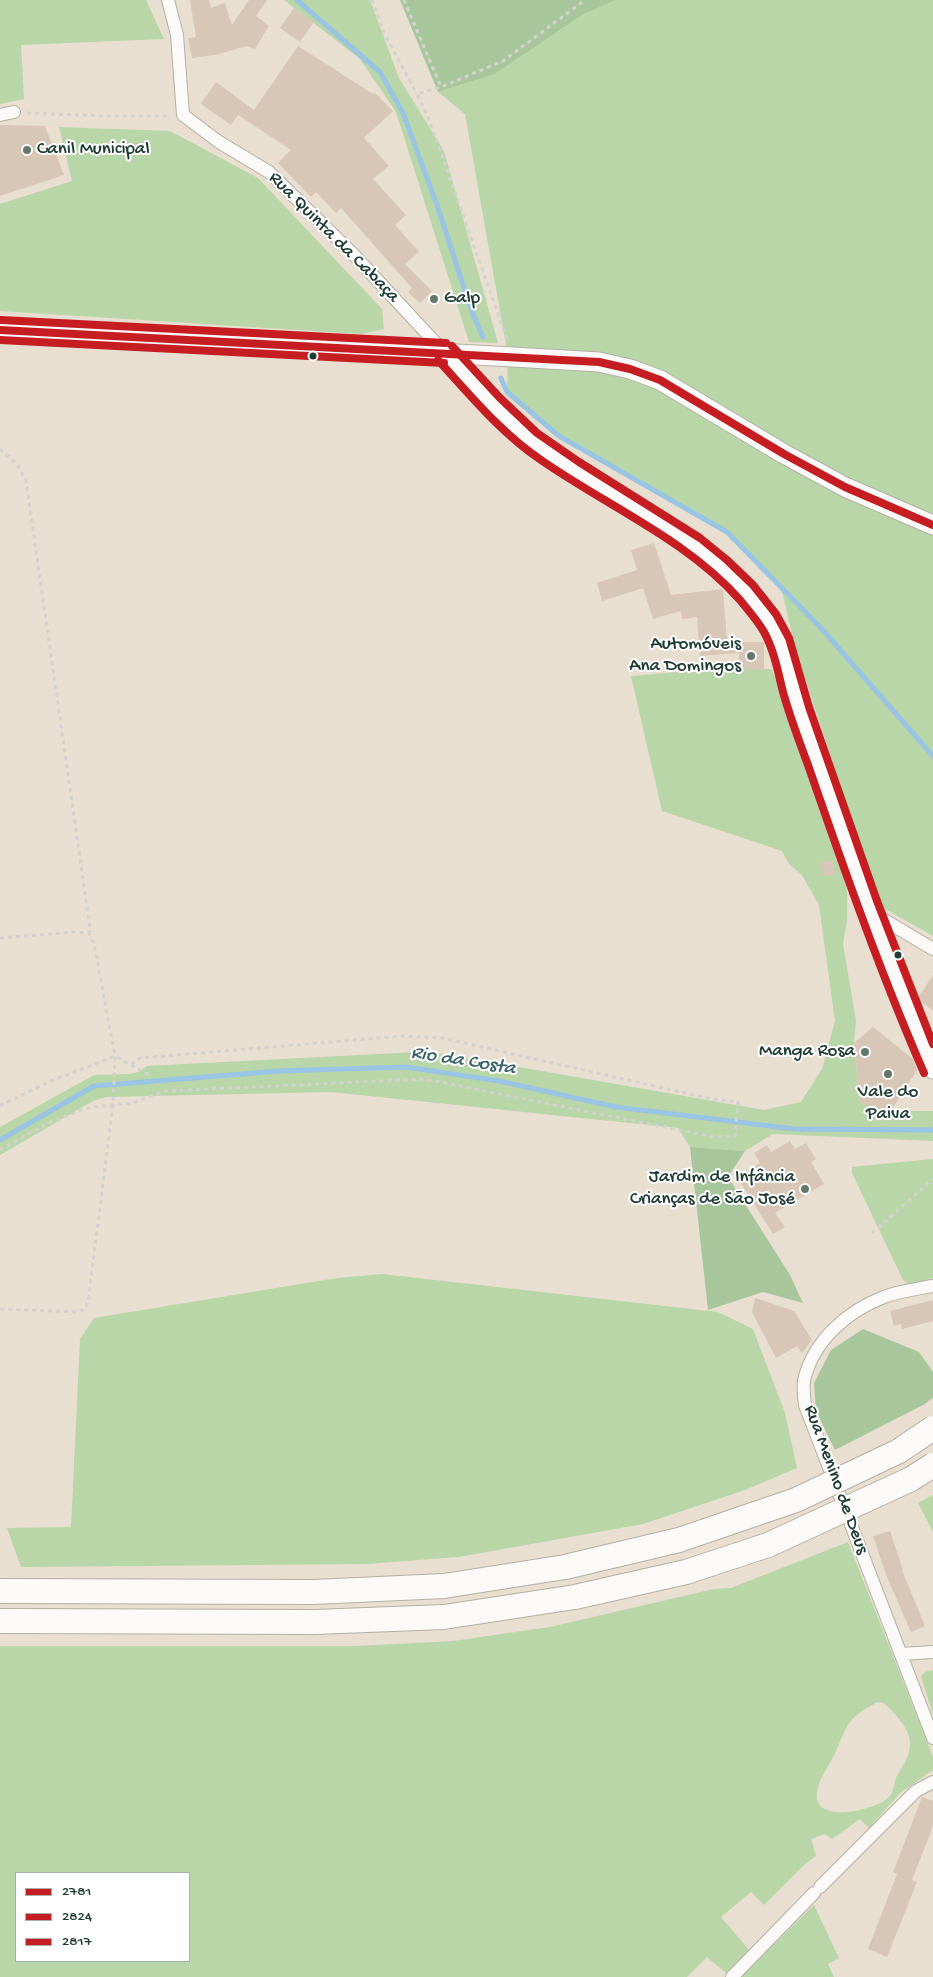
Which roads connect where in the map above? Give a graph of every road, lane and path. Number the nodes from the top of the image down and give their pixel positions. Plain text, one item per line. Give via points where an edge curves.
1 (168, 0) edge
2 (372, 0) edge
3 (404, 0) edge
4 (585, 0) edge
5 (441, 87) junction
6 (417, 94) junction
7 (14, 112) joint
8 (0, 115) edge
9 (184, 116) junction
10 (0, 330) edge
11 (445, 353) junction
12 (513, 356) junction
13 (0, 449) edge
14 (933, 525) edge
15 (870, 911) junction
16 (89, 933) junction
17 (0, 938) edge
18 (933, 949) edge
19 (115, 1056) junction
20 (132, 1064) junction
21 (933, 1069) edge
22 (148, 1075) dead end
23 (113, 1103) junction
24 (0, 1106) edge
25 (0, 1150) edge
26 (933, 1179) edge
27 (872, 1233) dead end
28 (933, 1286) edge
29 (0, 1309) edge
30 (933, 1428) edge
31 (933, 1465) edge
32 (0, 1591) edge
33 (0, 1621) edge
34 (933, 1652) edge
35 (900, 1654) junction
36 (933, 1738) edge
37 (933, 1782) edge
38 (732, 1977) edge

1 - 9 street via 177,35
2 - 6 path via 384,33
3 - 5 path
4 - 5 path via 503,61
5 - 6 path
6 - 12 path via 429,119
7 - 8 street
7 - 9 path
9 - 11 street, Rua Quinta da Cabaça via 269,172 354,255
10 - 11 main road
11 - 12 main road
11 - 15 main road via 513,425 544,451 703,554 742,588 769,620
12 - 14 main road via 599,362 660,380 845,487
13 - 16 path via 18,464 26,481
15 - 18 street
15 - 21 main road via 882,949
16 - 17 path
16 - 19 path via 94,944
19 - 20 path
19 - 23 path
19 - 24 path via 46,1083
20 - 22 path
20 - 23 path via 140,1058 403,1036 442,1038 712,1099 738,1102 735,1136 714,1137 425,1079 165,1091 132,1103
23 - 25 path via 46,1124
23 - 29 path via 90,1292 85,1309 78,1312
26 - 27 path
28 - 35 street, Rua Menino de Deus via 884,1297 836,1326 821,1342 804,1382 805,1405
30 - 32 highway, bridge via 899,1451 796,1500 679,1540 575,1565 444,1586 314,1592
31 - 33 highway, bridge via 911,1479 768,1544 686,1572 575,1596 444,1617 315,1622
34 - 35 street
35 - 36 street, Rua Menino de Deus
37 - 38 street via 916,1791

